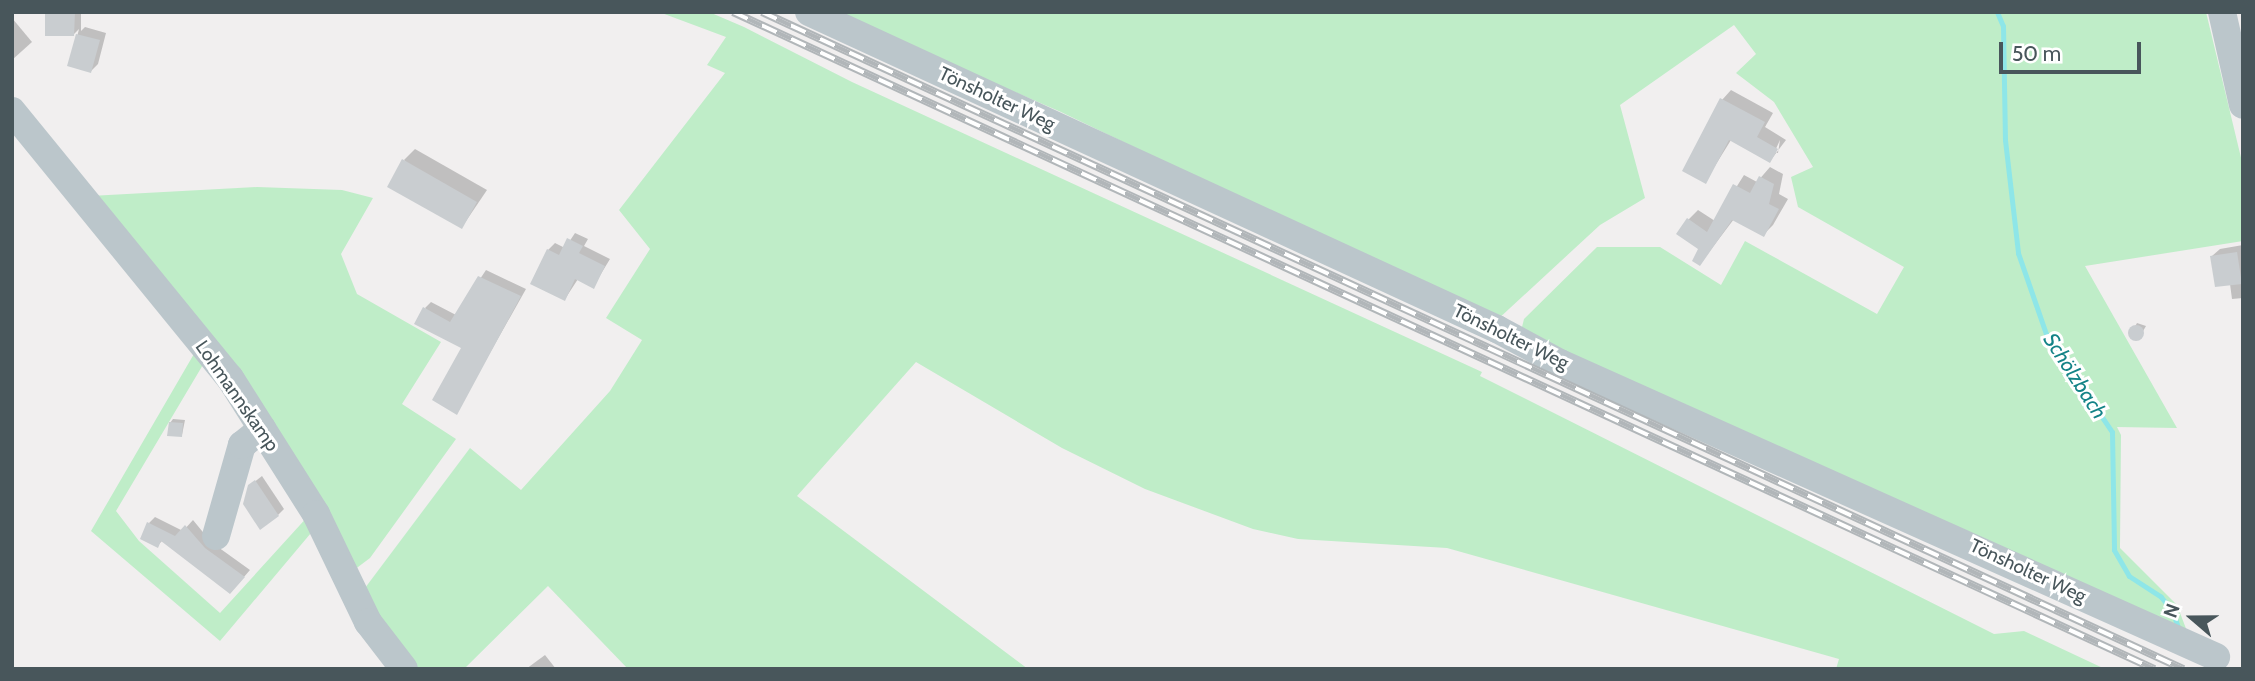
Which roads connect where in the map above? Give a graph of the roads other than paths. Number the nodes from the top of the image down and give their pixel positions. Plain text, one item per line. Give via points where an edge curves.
1 (809, 12) edge
2 (2222, 12) edge
3 (2243, 105) edge
4 (12, 111) edge
5 (262, 429) junction
6 (216, 536) dead end
7 (2216, 657) dead end
8 (404, 669) edge

1 - 7 street, Tönsholter Weg via 1497,329 1560,363
2 - 3 street
4 - 5 street, Lohmannskamp via 230,378
5 - 6 street via 242,445
5 - 8 street, Lohmannskamp via 316,514 368,622

